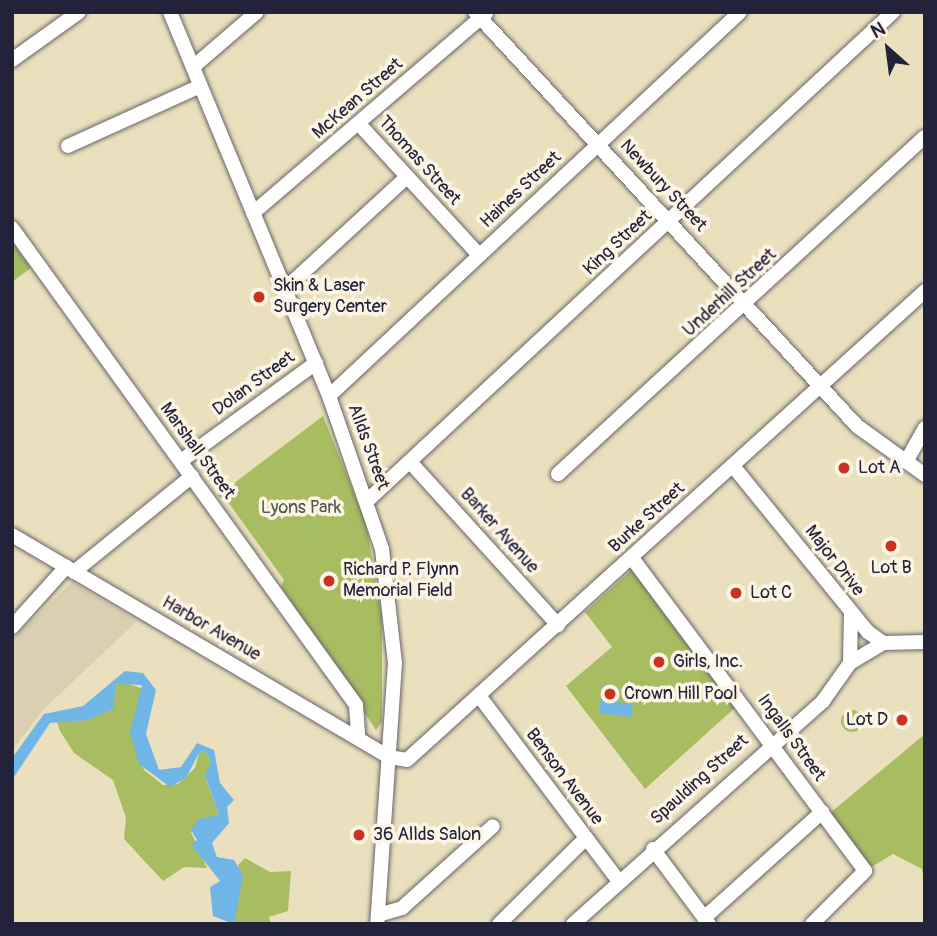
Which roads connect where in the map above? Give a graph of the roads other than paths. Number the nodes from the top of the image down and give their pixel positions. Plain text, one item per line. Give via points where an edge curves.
1 (79, 12) edge
2 (170, 12) edge
3 (257, 12) edge
4 (893, 12) edge
5 (481, 14) edge
6 (733, 14) edge
7 (12, 60) edge
8 (193, 67) junction
9 (200, 86) junction
10 (359, 124) junction
11 (925, 137) edge
12 (598, 145) junction
13 (68, 146) dead end
14 (407, 177) junction
15 (253, 212) junction
16 (669, 222) junction
17 (12, 228) edge
18 (479, 255) junction
19 (285, 289) junction
20 (925, 291) edge
21 (748, 303) junction
22 (316, 363) junction
23 (821, 386) junction
24 (329, 396) junction
25 (925, 428) edge
26 (181, 461) junction
27 (906, 462) junction
28 (411, 463) junction
29 (733, 466) junction
30 (558, 474) dead end
31 (191, 475) junction
32 (925, 475) edge
33 (368, 500) junction
34 (12, 535) edge
35 (632, 558) junction
36 (70, 569) junction
37 (851, 613) junction
38 (558, 625) junction
39 (12, 627) edge
40 (925, 642) edge
41 (883, 643) junction
42 (850, 663) junction
43 (480, 698) junction
44 (358, 736) junction
45 (771, 742) junction
46 (390, 757) junction
47 (822, 812) junction
48 (493, 826) dead end
49 (586, 838) junction
50 (653, 849) junction
51 (618, 880) junction
52 (378, 920) edge
53 (582, 921) edge
54 (706, 921) edge
55 (499, 924) edge
56 (812, 924) edge

1 - 7 street
2 - 8 street, Allds Street
3 - 8 street
4 - 16 street, King Street
5 - 10 street, McKean Street
5 - 12 street, Newbury Street
6 - 12 street, Haines Street
8 - 9 street, Allds Street
9 - 13 street
9 - 15 street, Allds Street
10 - 14 street, Thomas Street
10 - 15 street, McKean Street
11 - 21 street, Underhill Street
12 - 16 street, Newbury Street
12 - 18 street, Haines Street
14 - 18 street, Thomas Street
14 - 19 street
15 - 19 street, Allds Street
16 - 21 street, Newbury Street
16 - 28 street, King Street
17 - 26 street, Marshall Street
18 - 24 street, Haines Street
19 - 22 street, Allds Street
20 - 23 street, Burke Street
21 - 23 street, Newbury Street
21 - 30 street, Underhill Street
22 - 24 street, Allds Street
22 - 26 street, Dolan Street
23 - 27 street via 865,434
23 - 29 street, Burke Street
24 - 33 street, Allds Street
25 - 27 street
26 - 31 street, Marshall Street
27 - 32 street
28 - 33 street, King Street
28 - 38 street, Barker Avenue
29 - 35 street, Burke Street
29 - 37 street, Major Drive
31 - 36 street
31 - 44 street, Marshall Street via 356,705
33 - 46 street, Allds Street via 394,624
34 - 36 street, Harbor Avenue
35 - 38 street, Burke Street
35 - 45 street, Ingalls Street
36 - 39 street
36 - 44 street, Harbor Avenue
37 - 41 street, Major Drive
37 - 42 street
38 - 43 street, Burke Street
40 - 41 street
41 - 42 street, Spaulding Street
42 - 45 street, Spaulding Street via 832,692
43 - 46 street, Burke Street via 412,758
43 - 49 street, Benson Avenue
44 - 46 street, Harbor Avenue
45 - 47 street, Ingalls Street
45 - 50 street, Spaulding Street
46 - 52 street, Allds Street
47 - 54 street
47 - 56 street, Ingalls Street via 866,875
48 - 52 street via 402,908
49 - 51 street, Benson Avenue
49 - 55 street
50 - 51 street, Spaulding Street
50 - 54 street
51 - 53 street, Spaulding Street

